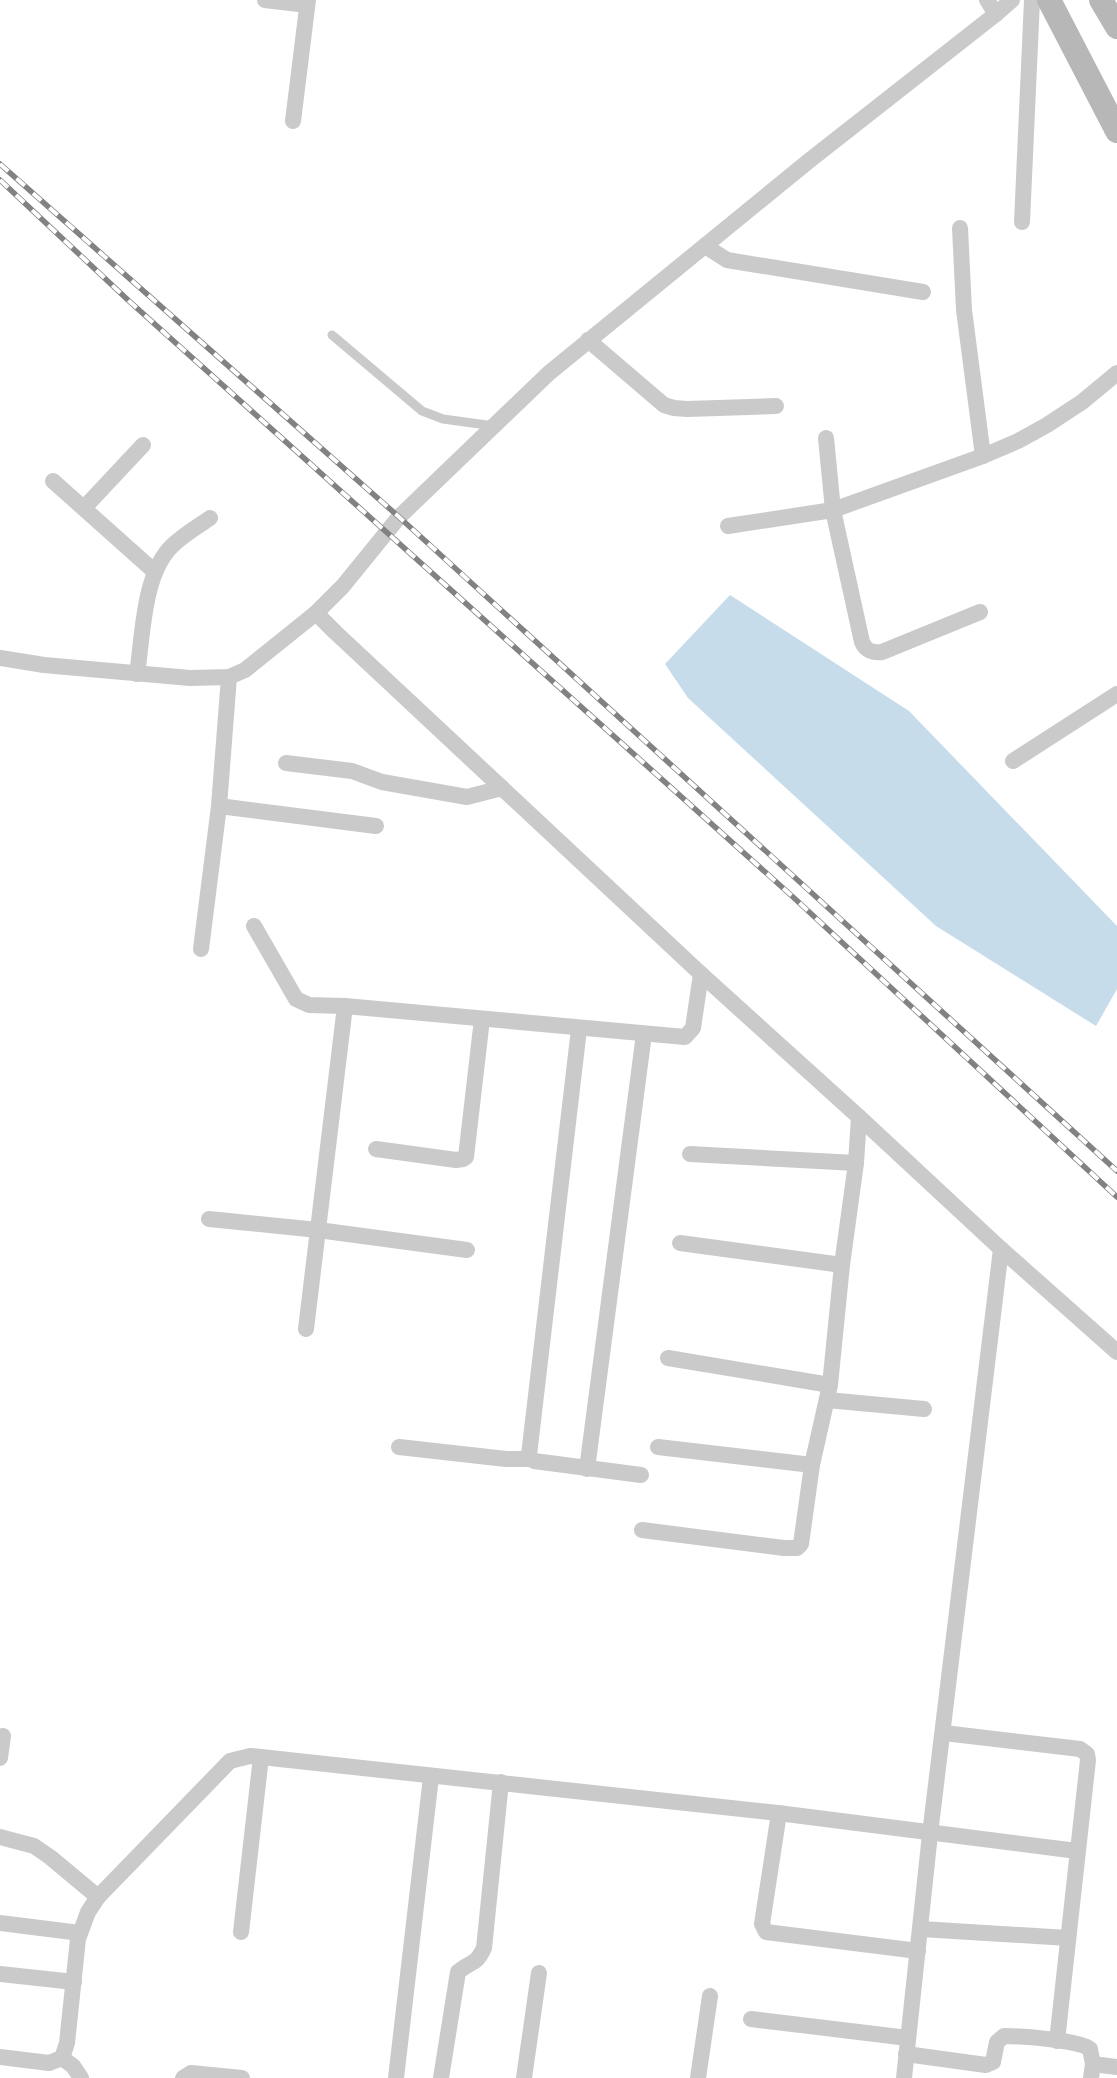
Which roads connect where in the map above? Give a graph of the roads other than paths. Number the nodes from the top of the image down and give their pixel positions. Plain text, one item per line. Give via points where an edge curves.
1 (265, 0) edge
2 (987, 0) edge
3 (1012, 0) edge
4 (1032, 0) edge
5 (1049, 0) edge
6 (1101, 0) edge
7 (308, 2) edge
8 (996, 14) junction
9 (1117, 27) edge
10 (293, 121) dead end
11 (1117, 131) edge
12 (1022, 222) dead end
13 (960, 228) dead end
14 (705, 246) junction
15 (923, 292) dead end
16 (332, 335) dead end
17 (588, 340) junction
18 (1117, 373) edge
19 (776, 406) dead end
20 (494, 426) junction
21 (826, 438) dead end
22 (143, 445) dead end
23 (984, 456) junction
24 (53, 481) dead end
25 (84, 508) junction
26 (832, 510) junction
27 (210, 518) dead end
28 (728, 526) dead end
29 (155, 572) junction
30 (980, 612) dead end
31 (316, 613) junction
32 (0, 658) edge
33 (137, 674) junction
34 (229, 677) junction
35 (1117, 694) edge
36 (1013, 761) dead end
37 (286, 762) dead end
38 (502, 788) junction
39 (219, 806) junction
40 (376, 826) dead end
41 (254, 926) dead end
42 (200, 949) dead end
43 (700, 974) junction
44 (345, 1006) junction
45 (482, 1019) junction
46 (579, 1029) junction
47 (644, 1034) junction
48 (859, 1117) junction
49 (376, 1149) dead end
50 (690, 1154) dead end
51 (856, 1163) junction
52 (208, 1219) dead end
53 (318, 1230) junction
54 (680, 1244) dead end
55 (1001, 1249) junction
56 (467, 1250) dead end
57 (842, 1265) junction
58 (306, 1329) dead end
59 (1117, 1352) edge
60 (668, 1358) dead end
61 (828, 1392) junction
62 (924, 1410) dead end
63 (399, 1447) dead end
64 (658, 1448) dead end
65 (530, 1459) junction
66 (812, 1465) junction
67 (587, 1469) junction
68 (641, 1475) dead end
69 (642, 1530) dead end
70 (944, 1733) junction
71 (3, 1736) dead end
72 (261, 1757) junction
73 (0, 1758) edge
74 (431, 1777) junction
75 (501, 1782) junction
76 (779, 1813) junction
77 (930, 1834) junction
78 (0, 1837) edge
79 (1077, 1851) junction
80 (98, 1898) junction
81 (0, 1923) edge
82 (921, 1929) junction
83 (241, 1932) dead end
84 (80, 1933) junction
85 (1068, 1938) junction
86 (918, 1952) junction
87 (539, 1973) dead end
88 (0, 1974) edge
89 (74, 1982) junction
90 (710, 1996) dead end
91 (751, 2019) dead end
92 (908, 2038) junction
93 (1057, 2041) junction
94 (906, 2054) junction
95 (0, 2057) edge
96 (62, 2058) junction
97 (1117, 2067) edge
98 (1092, 2071) edge
99 (81, 2078) edge
100 (183, 2078) edge
101 (242, 2078) edge
102 (396, 2078) edge
103 (441, 2078) edge
104 (524, 2078) edge
105 (698, 2078) edge
106 (904, 2078) edge

1 - 7 street
2 - 8 street
3 - 8 street
4 - 12 street
5 - 11 main road
6 - 9 main road
7 - 10 street
8 - 14 street
13 - 23 street via 964,310
14 - 15 street via 727,260
14 - 17 street
16 - 20 lane via 422,411 443,419
17 - 19 street via 664,405 687,409
17 - 20 street
18 - 23 street via 1047,425
20 - 31 street via 399,517 343,586
21 - 26 street
22 - 25 street
23 - 26 street
24 - 25 street
25 - 29 street
26 - 28 street
26 - 30 street via 865,648 874,653 882,652
27 - 29 street via 173,545
29 - 33 street
31 - 34 street via 246,670
31 - 38 street
32 - 33 street
33 - 34 street
34 - 39 street
35 - 36 street
37 - 38 street via 352,771 382,782 468,797
38 - 43 street
39 - 40 street
39 - 42 street
41 - 44 street via 296,999 309,1005
43 - 47 street via 693,1028 689,1034 685,1037
43 - 48 street
44 - 45 street
44 - 53 street
45 - 46 street
45 - 49 street via 466,1156 456,1160
46 - 47 street
46 - 65 street via 528,1449
47 - 67 street
48 - 51 street
48 - 55 street
50 - 51 street
51 - 57 street
52 - 53 street
53 - 56 street
53 - 58 street
54 - 57 street
55 - 59 street
55 - 70 street
57 - 61 street
60 - 61 street
61 - 62 street
61 - 66 street
63 - 65 street
64 - 66 street
65 - 67 street
66 - 69 street via 801,1544 797,1548
67 - 68 street
70 - 77 street
70 - 79 street via 1084,1751 1088,1760
71 - 73 street
72 - 74 street
72 - 80 street via 230,1761
72 - 83 street
74 - 75 street
74 - 102 street
75 - 76 street
75 - 103 street via 484,1948 474,1963 458,1972
76 - 77 street
76 - 86 street via 762,1924 766,1932
77 - 79 street
77 - 82 street
78 - 80 street via 34,1846
79 - 85 street
80 - 84 street
81 - 84 street
82 - 85 street
82 - 86 street
84 - 89 street
85 - 93 street
86 - 92 street
87 - 104 street
88 - 89 street
89 - 96 street via 68,2043
90 - 105 street
91 - 92 street
92 - 94 street
93 - 94 street via 1004,2036 997,2042 993,2062 986,2065
93 - 98 street via 1086,2045 1092,2053
94 - 106 street
95 - 96 street via 49,2063
96 - 99 street
97 - 98 street
100 - 101 street via 192,2074

